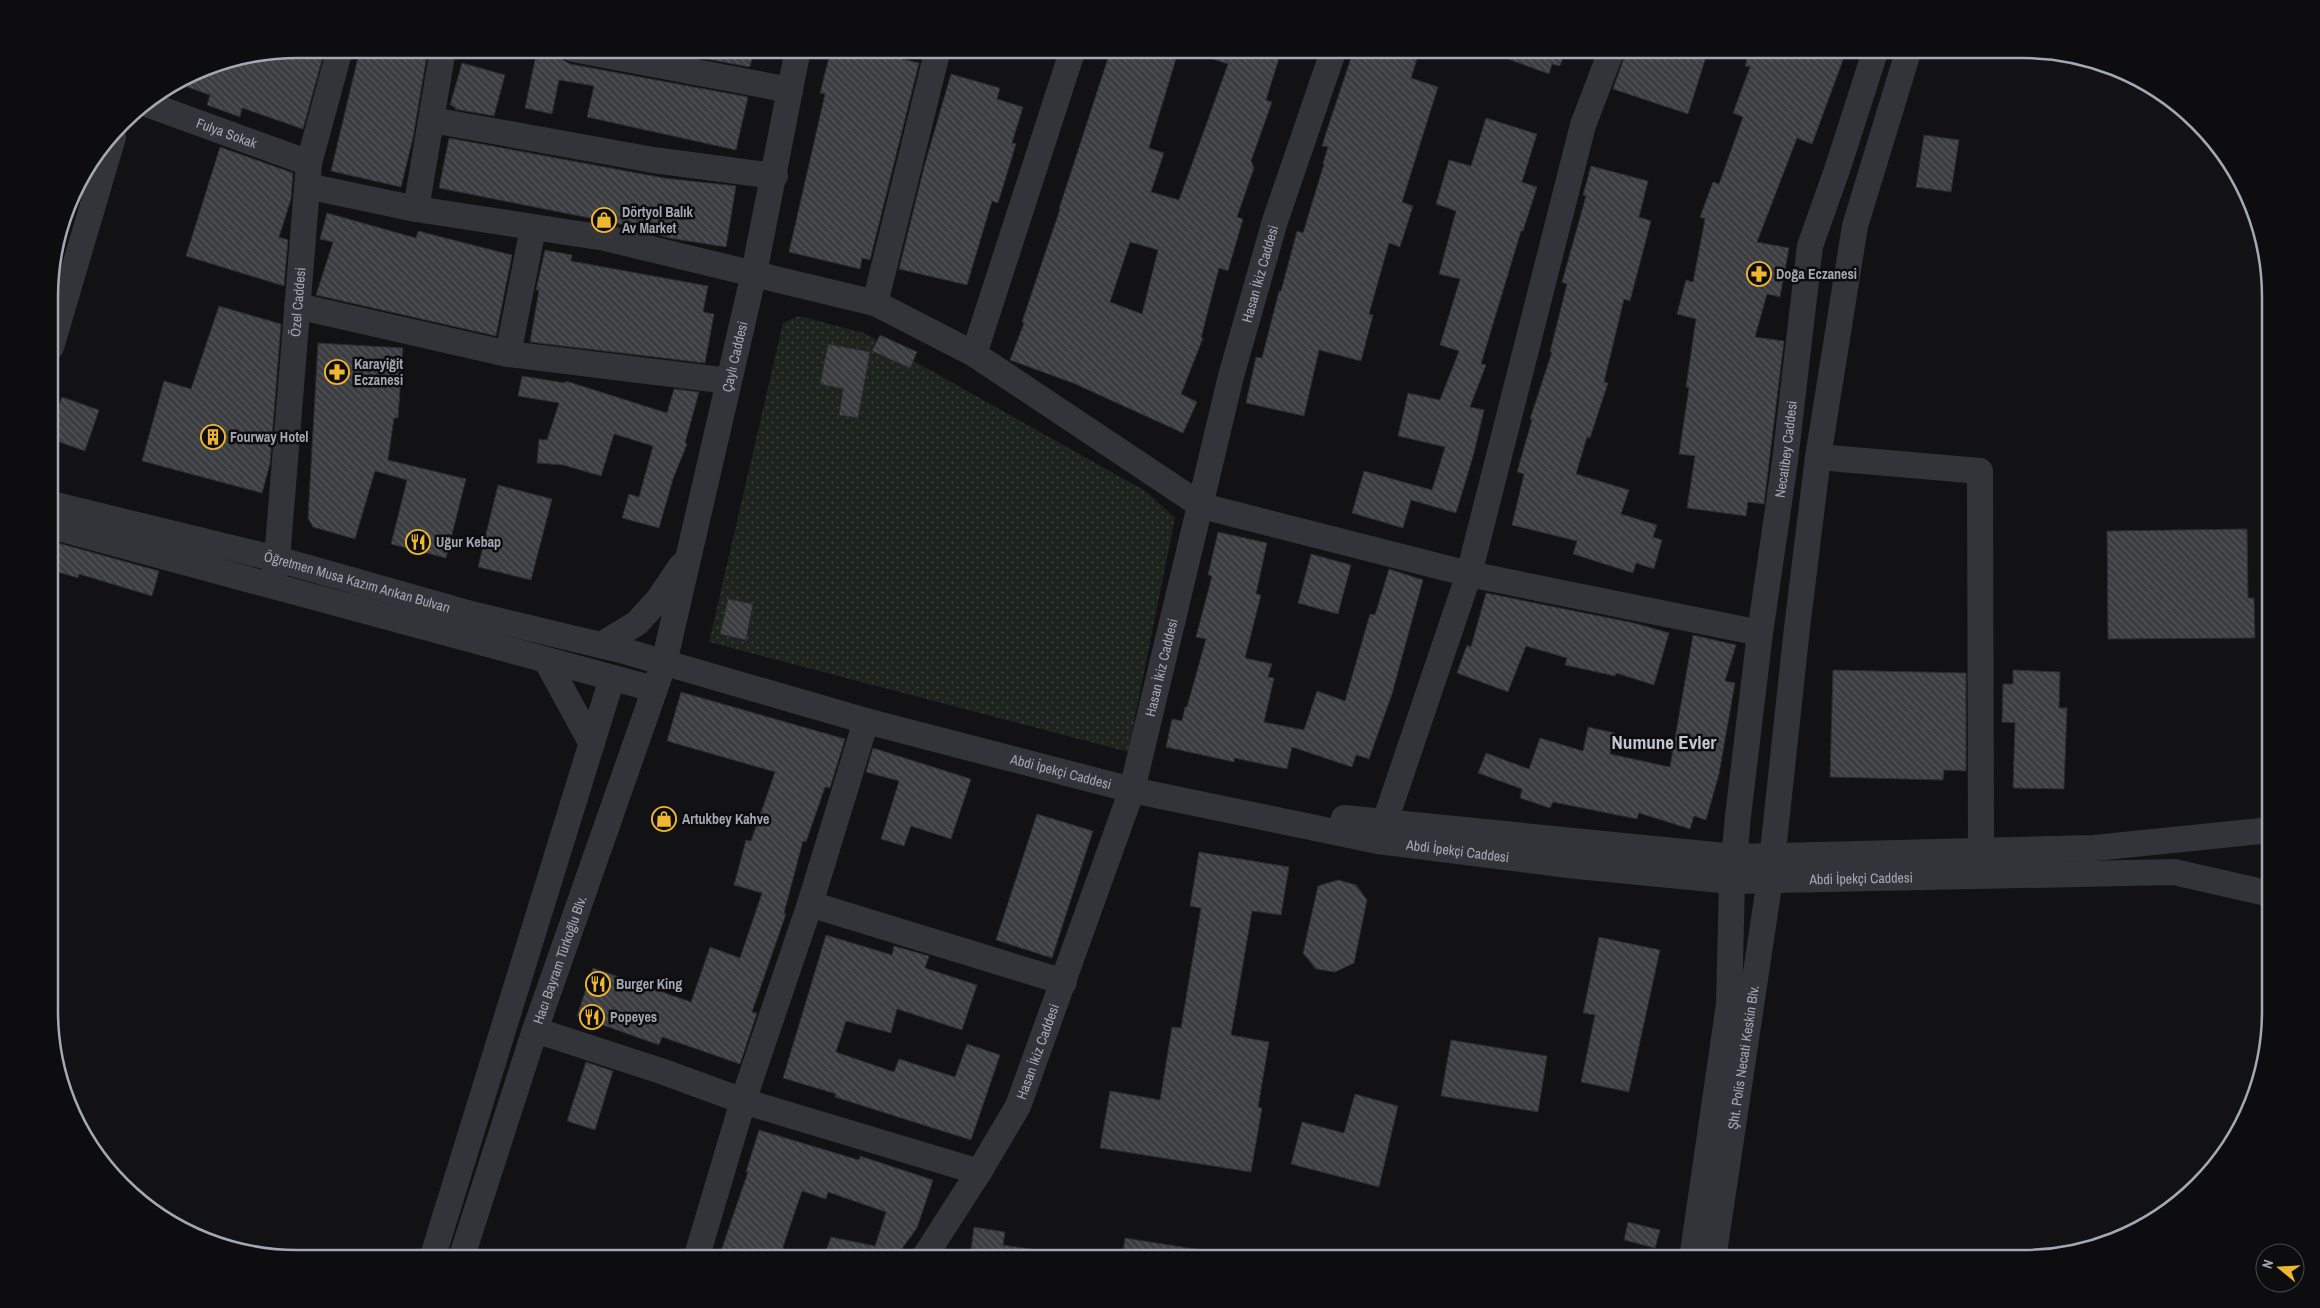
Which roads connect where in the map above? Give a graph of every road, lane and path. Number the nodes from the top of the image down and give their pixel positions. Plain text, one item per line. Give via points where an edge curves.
1 (338, 58) edge
2 (442, 58) edge
3 (621, 58) edge
4 (796, 58) edge
5 (936, 58) edge
6 (1070, 58) edge
7 (1331, 58) edge
8 (1609, 58) edge
9 (1873, 58) edge
10 (1904, 58) edge
11 (790, 90) junction
12 (152, 106) edge
13 (432, 120) junction
14 (110, 148) edge
15 (308, 175) junction
16 (774, 176) junction
17 (416, 209) junction
18 (533, 228) junction
19 (754, 273) junction
20 (875, 303) junction
21 (297, 306) junction
22 (58, 323) edge
23 (508, 354) junction
24 (974, 354) junction
25 (729, 382) junction
26 (1818, 457) junction
27 (58, 506) edge
28 (1202, 506) junction
29 (58, 528) edge
30 (690, 553) junction
31 (277, 559) junction
32 (1469, 574) junction
33 (272, 586) junction
34 (1760, 633) junction
35 (601, 645) junction
36 (546, 660) junction
37 (664, 663) junction
38 (612, 678) junction
39 (654, 689) junction
40 (866, 721) junction
41 (592, 744) junction
42 (1132, 790) junction
43 (2262, 831) edge
44 (1381, 832) junction
45 (1981, 851) junction
46 (1772, 867) junction
47 (1734, 869) junction
48 (2262, 892) edge
49 (810, 904) junction
50 (1064, 982) junction
51 (535, 1030) junction
52 (743, 1101) junction
53 (979, 1172) junction
54 (435, 1250) edge
55 (465, 1250) edge
56 (699, 1250) edge
57 (929, 1250) edge
58 (1693, 1250) edge
59 (1714, 1250) edge

1 - 15 street, Özel Caddesi
2 - 13 street
3 - 11 street
4 - 11 street, Çaylı Caddesi
5 - 20 street
6 - 24 street
7 - 28 street, Hasan İkiz Caddesi via 1275,221 1231,376
8 - 32 street via 1583,125
9 - 34 street, Necatibey Caddesi via 1810,246 1786,461
10 - 26 street via 1855,226
11 - 16 street, Çaylı Caddesi
12 - 15 street, Fulya Sokak
13 - 16 street via 653,160
13 - 17 street
14 - 22 street
15 - 17 street, Fulya Sokak
15 - 21 street, Özel Caddesi
16 - 19 street, Çaylı Caddesi
17 - 18 street, Fulya Sokak
18 - 19 street, Fulya Sokak via 606,238
18 - 23 street
19 - 20 street, Fulya Sokak
19 - 25 street, Çaylı Caddesi
20 - 24 street, Fulya Sokak
21 - 23 street
21 - 31 street, Özel Caddesi
23 - 25 street
24 - 28 street, Fulya Sokak
25 - 30 street, Çaylı Caddesi
26 - 45 street via 1980,471
26 - 46 street
27 - 31 street, Öğretmen Musa Kazım Arıkan Bulvarı
28 - 32 street, Fulya Sokak
28 - 42 street, Hasan İkiz Caddesi
29 - 33 street, Öğretmen Musa Kazım Arıkan Bulvarı
30 - 35 street via 658,600 637,623
30 - 37 street, Çaylı Caddesi
31 - 33 street, Özel Caddesi
31 - 35 street, Öğretmen Musa Kazım Arıkan Bulvarı via 471,614
32 - 34 street, Fulya Sokak
32 - 44 street
33 - 36 street, Öğretmen Musa Kazım Arıkan Bulvarı
34 - 47 street, Necatibey Caddesi
35 - 37 street, Öğretmen Musa Kazım Arıkan Bulvarı
36 - 38 street, Öğretmen Musa Kazım Arıkan Bulvarı
36 - 41 street
37 - 39 street, Hacı Bayram Türkoğlu Blv.
37 - 40 street, Abdi İpekçi Caddesi
38 - 39 street, Öğretmen Musa Kazım Arıkan Bulvarı
38 - 41 street
39 - 51 street, Hacı Bayram Türkoğlu Blv.
40 - 42 street, Abdi İpekçi Caddesi
40 - 49 street
41 - 54 street
42 - 44 street, Abdi İpekçi Caddesi
42 - 50 street, Hasan İkiz Caddesi
43 - 45 street, Abdi İpekçi Caddesi via 2094,848
44 - 47 street, Abdi İpekçi Caddesi
45 - 46 street, Abdi İpekçi Caddesi
46 - 47 street, Abdi İpekçi Caddesi
46 - 48 street, Abdi İpekçi Caddesi via 1869,879 2174,872
46 - 59 street, Şht. Polis Necati Keskin Blv.
47 - 58 street, Şht. Polis Necati Keskin Blv. via 1729,1004
49 - 50 street
49 - 52 street
50 - 53 street, Hasan İkiz Caddesi via 1018,1106
51 - 52 street
51 - 55 street, Hacı Bayram Türkoğlu Blv.
52 - 53 street
52 - 56 street
53 - 57 street, Hasan İkiz Caddesi

